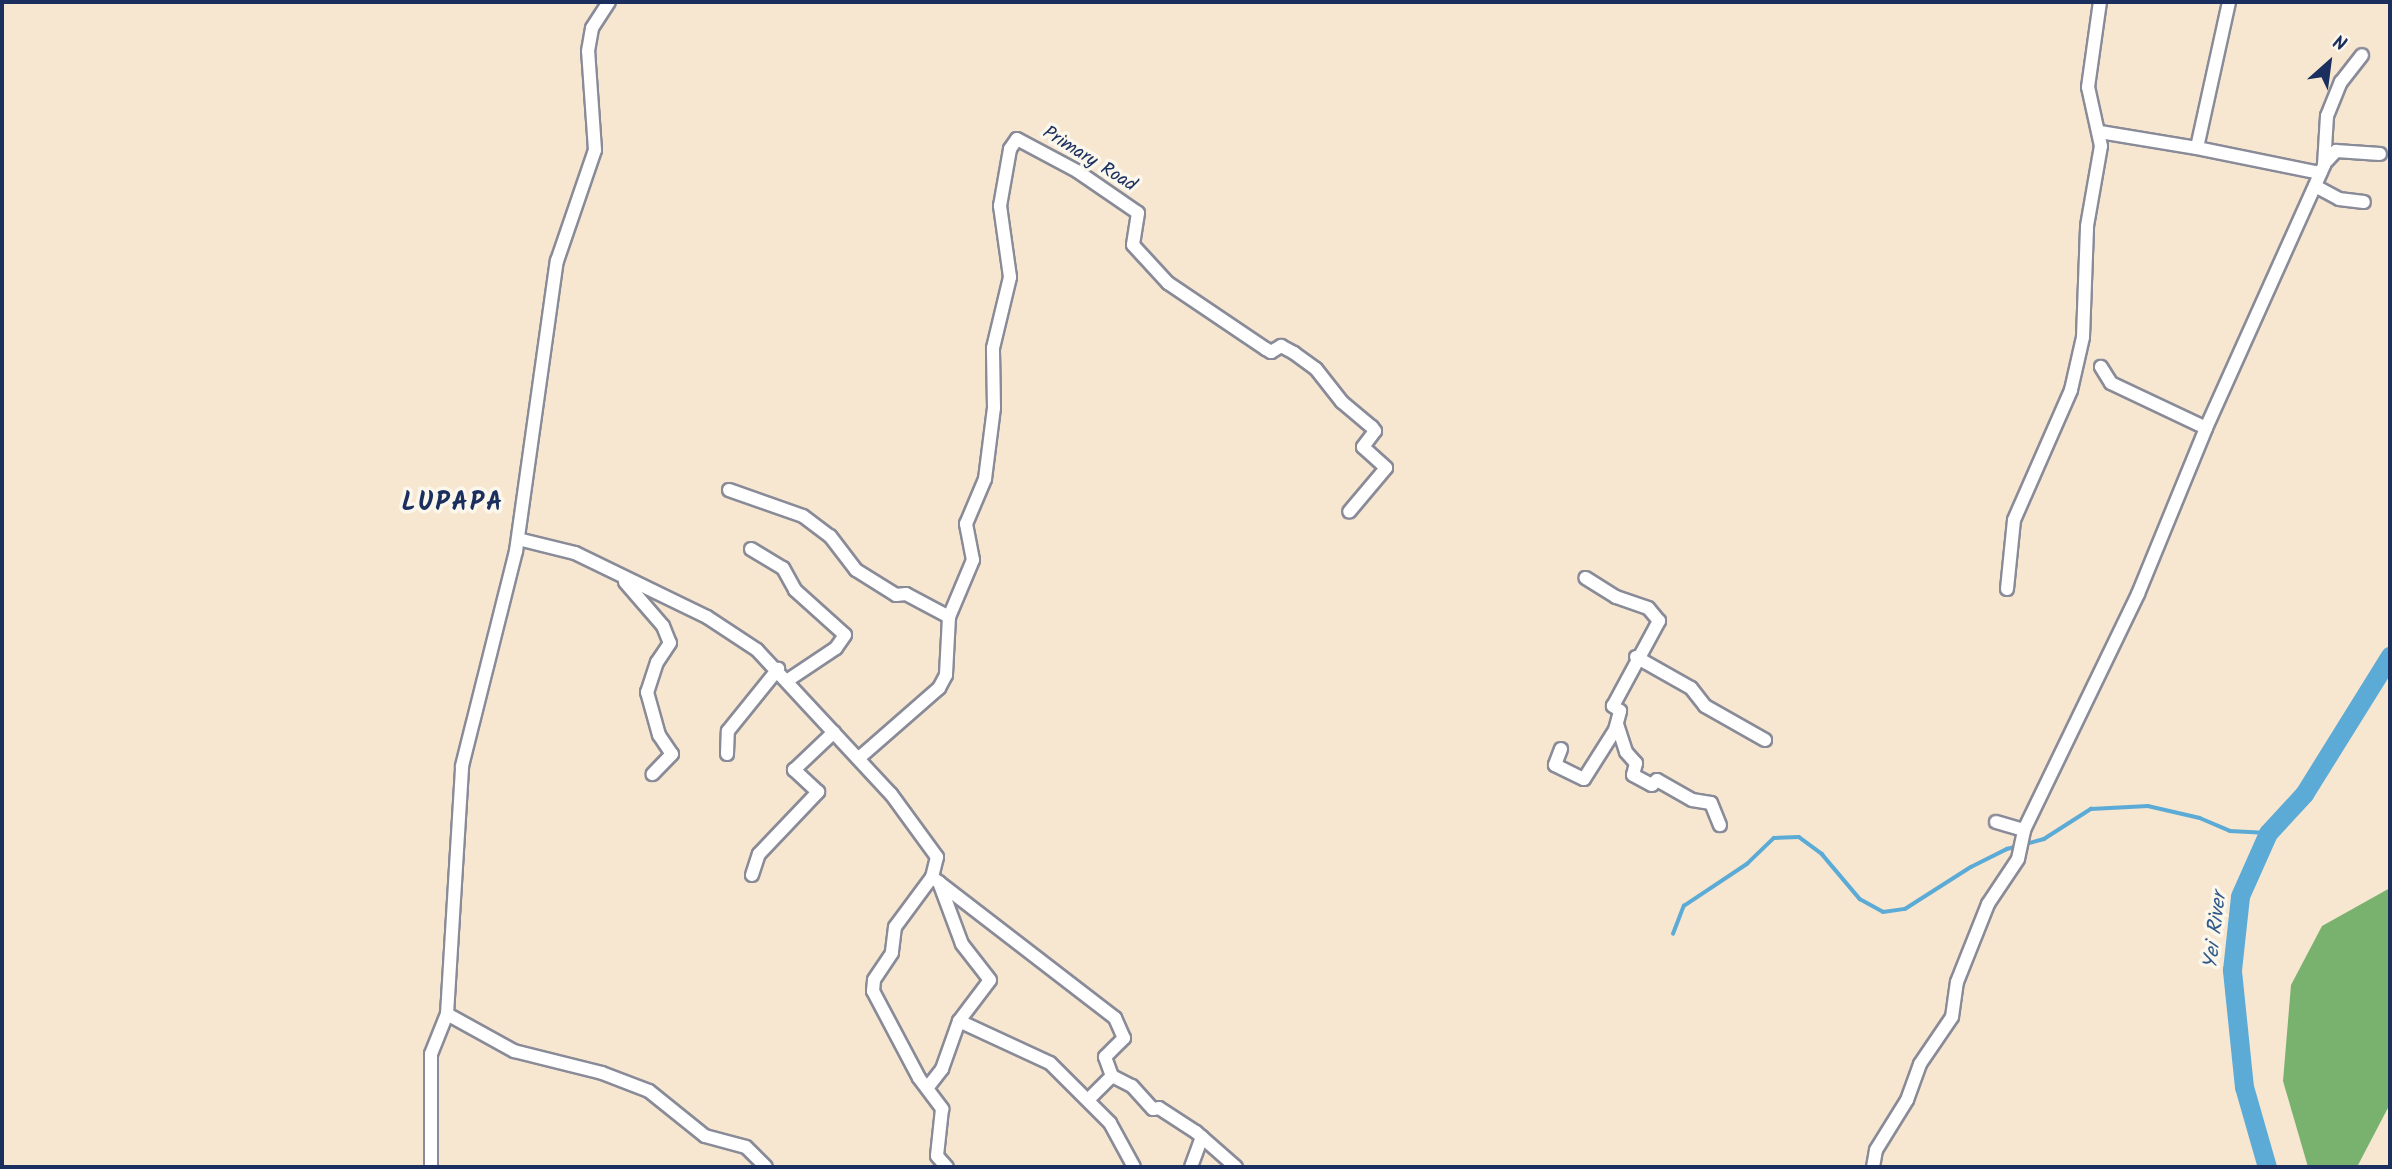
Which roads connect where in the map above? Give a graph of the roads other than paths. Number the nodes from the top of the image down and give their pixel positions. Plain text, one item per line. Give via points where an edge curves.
1 (609, 2) edge
2 (2100, 2) edge
3 (2229, 2) edge
4 (2362, 55) dead end
5 (2100, 132) junction
6 (2197, 148) junction
7 (2381, 154) dead end
8 (2322, 169) junction
9 (2315, 186) junction
10 (2364, 202) dead end
11 (2101, 367) dead end
12 (2206, 428) junction
13 (729, 491) dead end
14 (1349, 512) dead end
15 (518, 540) junction
16 (751, 549) dead end
17 (620, 576) junction
18 (1586, 578) dead end
19 (2007, 589) dead end
20 (949, 617) junction
21 (1636, 657) junction
22 (778, 669) junction
23 (788, 680) junction
24 (1616, 724) junction
25 (834, 732) junction
26 (1765, 740) dead end
27 (1561, 748) dead end
28 (727, 754) dead end
29 (859, 758) junction
30 (653, 774) dead end
31 (1996, 822) dead end
32 (1720, 825) dead end
33 (2024, 830) junction
34 (752, 875) dead end
35 (935, 879) junction
36 (447, 1014) junction
37 (959, 1021) junction
38 (1112, 1076) junction
39 (928, 1087) junction
40 (1089, 1099) junction
41 (1202, 1137) junction
42 (431, 1167) edge
43 (766, 1167) edge
44 (947, 1167) edge
45 (1134, 1167) edge
46 (1191, 1167) edge
47 (1236, 1167) edge
48 (1872, 1167) edge

1 - 15 street via 592,28 588,51 595,150 557,261
2 - 5 street via 2088,87
3 - 6 street
4 - 8 street via 2341,82 2327,116
5 - 6 street
5 - 19 street via 2087,226 2081,347 2071,390 2014,520
6 - 8 street
7 - 8 street via 2336,151
8 - 9 street
9 - 10 street via 2339,199
9 - 12 street
11 - 12 street via 2111,383
12 - 33 street via 2138,594
13 - 20 street via 803,516 830,536 856,570 896,595 906,594
14 - 20 street, Primary Road via 1386,468 1363,447 1375,431 1372,427 1342,402 1316,369 1294,353 1281,346 1271,352 1168,283 1133,245 1138,213 1077,171 1017,139 1010,149 1000,206 1010,277 993,348 994,408 985,479 966,524 973,560
15 - 17 street via 575,553
15 - 36 street via 462,766
16 - 23 street via 783,568 795,590 845,635 836,648
17 - 22 street via 707,617
17 - 30 street via 663,626 670,643 657,662 647,692 659,735 672,754
18 - 21 street via 1616,597 1648,608 1659,621
20 - 29 street via 946,675 939,688
21 - 24 street via 1613,706 1620,711
21 - 26 street via 1691,688 1705,706
22 - 23 street
22 - 28 street via 728,732
23 - 25 street
24 - 27 street via 1584,779 1555,765
24 - 32 street via 1626,752 1636,763 1633,775 1651,785 1657,780 1692,800 1711,803
25 - 29 street
25 - 34 street via 794,770 818,792 759,854
29 - 35 street via 937,857
31 - 33 street
33 - 48 street via 2018,859 1988,904 1957,982 1952,1017 1920,1064 1907,1100 1876,1150
35 - 37 street via 962,944 990,980
35 - 38 street via 1115,1018 1124,1038 1105,1057
35 - 39 street via 895,927 892,953 873,991
36 - 42 street via 431,1054
36 - 43 street via 514,1051 602,1073 649,1091 705,1136 746,1147
37 - 39 street via 942,1069
37 - 40 street via 1050,1063
38 - 40 street
38 - 41 street via 1132,1086 1153,1109 1159,1108
39 - 44 street via 942,1110 937,1155
40 - 45 street via 1110,1122
41 - 46 street
41 - 47 street

